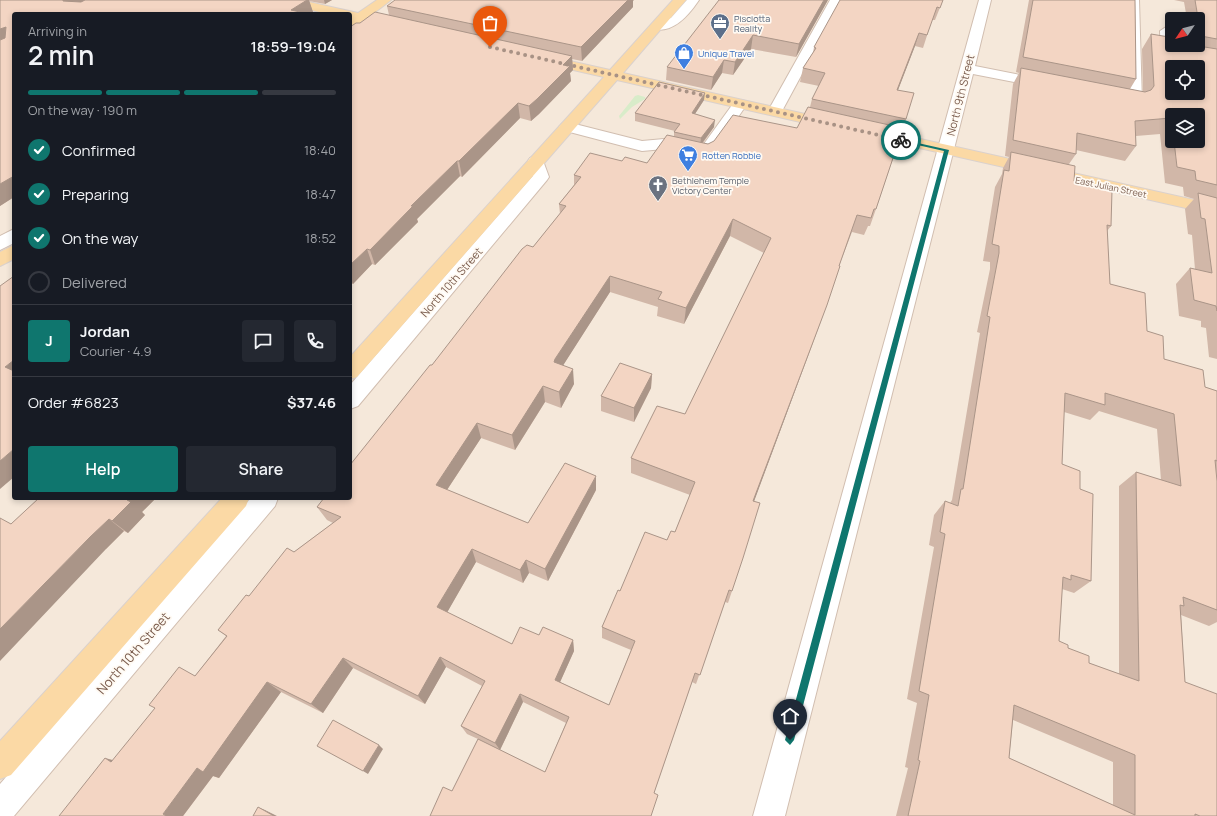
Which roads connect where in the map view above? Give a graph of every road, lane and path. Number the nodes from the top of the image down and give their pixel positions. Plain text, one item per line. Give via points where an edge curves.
1 (285, 0) edge
2 (385, 0) edge
3 (680, 0) edge
4 (693, 0) edge
5 (836, 0) edge
6 (985, 0) edge
7 (1133, 0) edge
8 (336, 12) edge
9 (353, 19) edge
10 (657, 26) junction
11 (409, 29) edge
12 (1168, 52) edge
13 (532, 56) edge
14 (1217, 61) edge
15 (966, 68) junction
16 (613, 75) junction
17 (1061, 87) edge
18 (1106, 96) edge
19 (740, 104) junction
20 (774, 112) junction
21 (841, 126) edge
22 (567, 127) junction
23 (856, 130) edge
24 (946, 150) junction
25 (536, 161) junction
26 (1217, 210) edge
27 (12, 236) edge
28 (0, 244) edge
29 (12, 252) edge
30 (0, 260) edge
31 (352, 369) edge
32 (352, 398) edge
33 (235, 500) edge
34 (264, 500) edge
35 (0, 764) edge
36 (0, 808) edge
37 (769, 816) edge

1 - 8 main road
2 - 9 main road
3 - 10 main road, North 10th Street
4 - 10 street via 675,21
5 - 20 street
6 - 15 street, North 9th Street
7 - 18 street via 1135,102
9 - 11 main road
10 - 16 main road, North 10th Street
12 - 14 street
13 - 16 main road
15 - 17 street
15 - 24 street, North 9th Street
16 - 19 main road
16 - 22 main road, North 10th Street
19 - 20 main road
19 - 22 street via 705,154 664,144 642,146
20 - 21 main road
22 - 25 main road, North 10th Street
23 - 24 main road, East Julian Street
24 - 26 main road, East Julian Street
24 - 37 street, North 9th Street
25 - 31 main road, North 10th Street
25 - 32 street, North 10th Street via 541,177
27 - 28 street
29 - 30 main road
33 - 35 main road
34 - 36 street, North 10th Street

